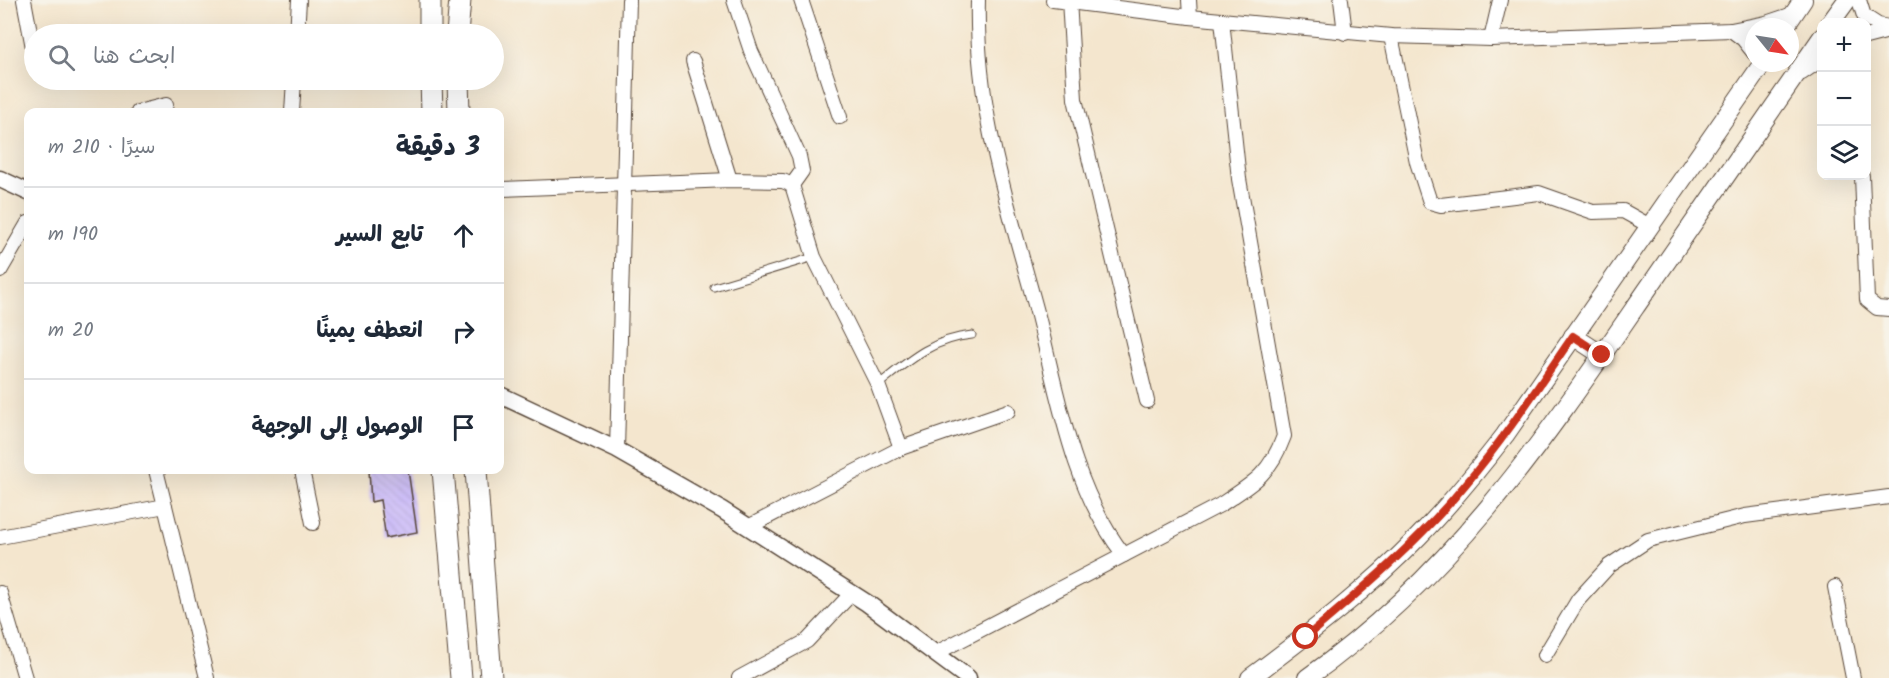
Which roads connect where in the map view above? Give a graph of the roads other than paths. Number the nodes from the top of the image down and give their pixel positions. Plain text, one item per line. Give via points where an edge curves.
1 (24, 0) edge
2 (299, 0) edge
3 (430, 0) edge
4 (460, 0) edge
5 (629, 0) edge
6 (734, 0) edge
7 (801, 0) edge
8 (978, 0) edge
9 (1189, 0) edge
10 (1341, 0) edge
11 (1500, 0) edge
12 (1847, 0) edge
13 (1859, 0) edge
14 (1063, 1) edge
15 (1793, 14) edge
16 (1190, 17) junction
17 (1834, 18) edge
18 (1222, 20) junction
19 (29, 24) edge
20 (298, 24) edge
21 (430, 24) edge
22 (459, 24) edge
23 (1889, 29) edge
24 (1731, 30) junction
25 (1345, 33) junction
26 (1871, 35) edge
27 (1391, 36) junction
28 (1491, 39) junction
29 (1745, 42) edge
30 (1817, 43) edge
31 (693, 62) dead end
32 (1817, 62) edge
33 (1751, 72) edge
34 (1789, 84) junction
35 (293, 90) edge
36 (431, 90) edge
37 (458, 90) edge
38 (166, 105) dead end
39 (154, 108) edge
40 (292, 108) edge
41 (432, 108) edge
42 (459, 108) edge
43 (840, 117) dead end
44 (0, 179) edge
45 (730, 180) junction
46 (1862, 180) edge
47 (624, 185) junction
48 (792, 185) junction
49 (504, 189) edge
50 (24, 190) edge
51 (1650, 226) junction
52 (24, 230) edge
53 (814, 257) junction
54 (0, 271) edge
55 (714, 287) dead end
56 (1889, 309) edge
57 (972, 335) dead end
58 (1573, 336) junction
59 (1602, 355) junction
60 (878, 385) junction
61 (504, 397) edge
62 (1147, 401) dead end
63 (1008, 411) dead end
64 (901, 448) junction
65 (617, 450) junction
66 (157, 474) edge
67 (303, 474) edge
68 (444, 474) edge
69 (476, 474) edge
70 (1889, 497) edge
71 (165, 506) junction
72 (313, 523) dead end
73 (748, 527) junction
74 (0, 537) edge
75 (1124, 555) junction
76 (1835, 587) dead end
77 (0, 593) edge
78 (852, 593) junction
79 (936, 653) junction
80 (1545, 655) dead end
81 (25, 678) edge
82 (207, 678) edge
83 (461, 678) edge
84 (491, 678) edge
85 (739, 678) edge
86 (968, 678) edge
87 (1250, 678) edge
88 (1307, 678) edge
89 (1853, 678) edge

1 - 19 street
2 - 20 street
3 - 21 main road
4 - 22 main road
5 - 47 street
6 - 48 street via 751,51 799,156 802,171
7 - 43 street
8 - 75 street via 976,44 985,115 1076,464 1108,534
9 - 16 street
10 - 25 street
11 - 28 street
12 - 17 main road
13 - 23 street via 1864,16
14 - 16 street
14 - 62 street via 1075,99
15 - 24 street
16 - 18 street
18 - 25 street
18 - 75 street via 1239,179 1284,436 1275,460 1259,480 1221,505
23 - 26 street
24 - 28 street
24 - 29 street
25 - 27 street
27 - 28 street
27 - 51 street via 1417,162 1430,202 1441,205 1539,194 1593,212 1623,211
30 - 34 main road
31 - 45 street
32 - 34 street
33 - 51 main road
34 - 59 main road
35 - 40 street
36 - 41 main road
37 - 42 main road
38 - 39 street
44 - 50 street
45 - 47 street
45 - 48 street
46 - 56 street via 1867,300 1877,308
47 - 49 street
47 - 65 street
48 - 53 street
51 - 58 main road
52 - 54 street
53 - 55 lane
53 - 60 street
57 - 60 lane via 950,337 915,355
58 - 59 main road
58 - 87 main road via 1505,435 1419,537 1361,591
59 - 88 main road via 1493,504 1448,556 1393,610
60 - 64 street
61 - 65 street
63 - 64 street
64 - 73 street
65 - 73 street
66 - 71 street
67 - 72 street
68 - 83 main road
69 - 84 main road
70 - 80 street via 1744,516 1648,540 1609,566 1578,600
71 - 74 street
71 - 82 street
73 - 78 street
75 - 79 street
76 - 89 street
77 - 81 street
78 - 79 street
78 - 85 street via 807,641
79 - 86 street

